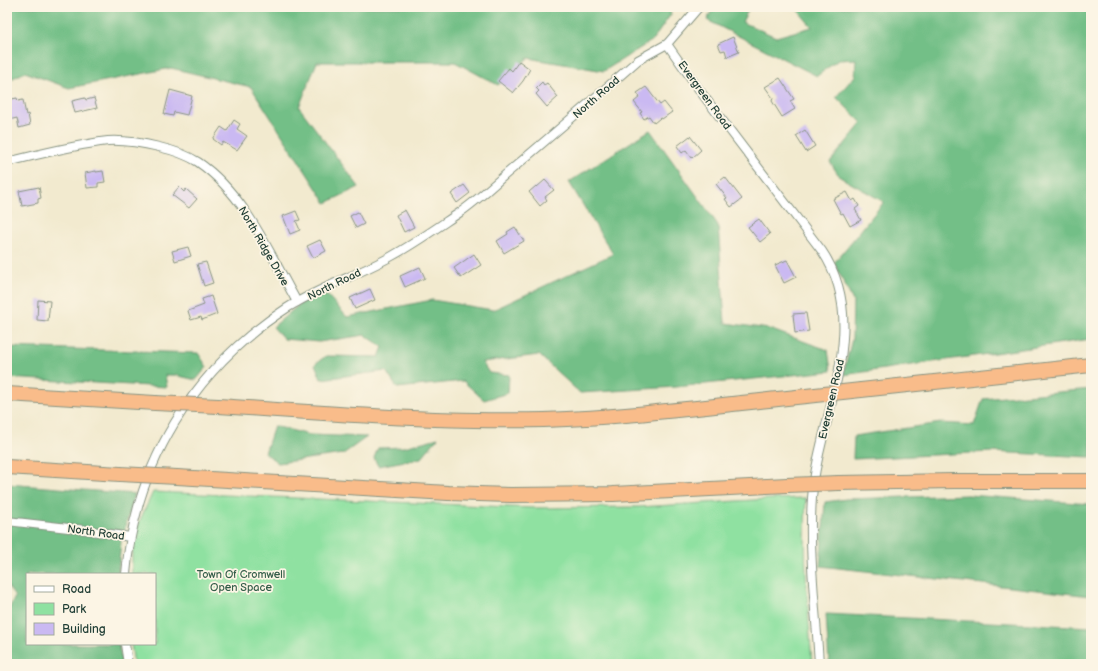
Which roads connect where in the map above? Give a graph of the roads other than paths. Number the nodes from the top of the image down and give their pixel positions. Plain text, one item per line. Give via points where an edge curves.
1 (699, 7) edge
2 (667, 44) junction
3 (7, 162) edge
4 (297, 302) junction
5 (1091, 365) edge
6 (7, 394) edge
7 (7, 467) edge
8 (1059, 481) junction
9 (1091, 481) edge
10 (1091, 489) edge
11 (7, 521) edge
12 (130, 537) junction
13 (126, 573) edge
14 (125, 645) edge
15 (128, 664) edge
16 (819, 664) edge

1 - 2 street, North Road
2 - 4 street, North Road via 638,60 461,211 393,256
2 - 16 street, Evergreen Road via 822,252 833,271 839,289 843,321 841,354 812,500
3 - 4 street, North Ridge Drive via 84,144 110,141 139,142 171,150 198,162 225,185 246,211
4 - 12 street, North Road via 240,344 194,394 151,468
5 - 6 highway, bridge via 628,414 534,420 432,419
7 - 8 highway, bridge via 518,495 613,494 839,483
8 - 9 highway
8 - 10 highway
11 - 12 street, North Road
12 - 13 street
14 - 15 street

